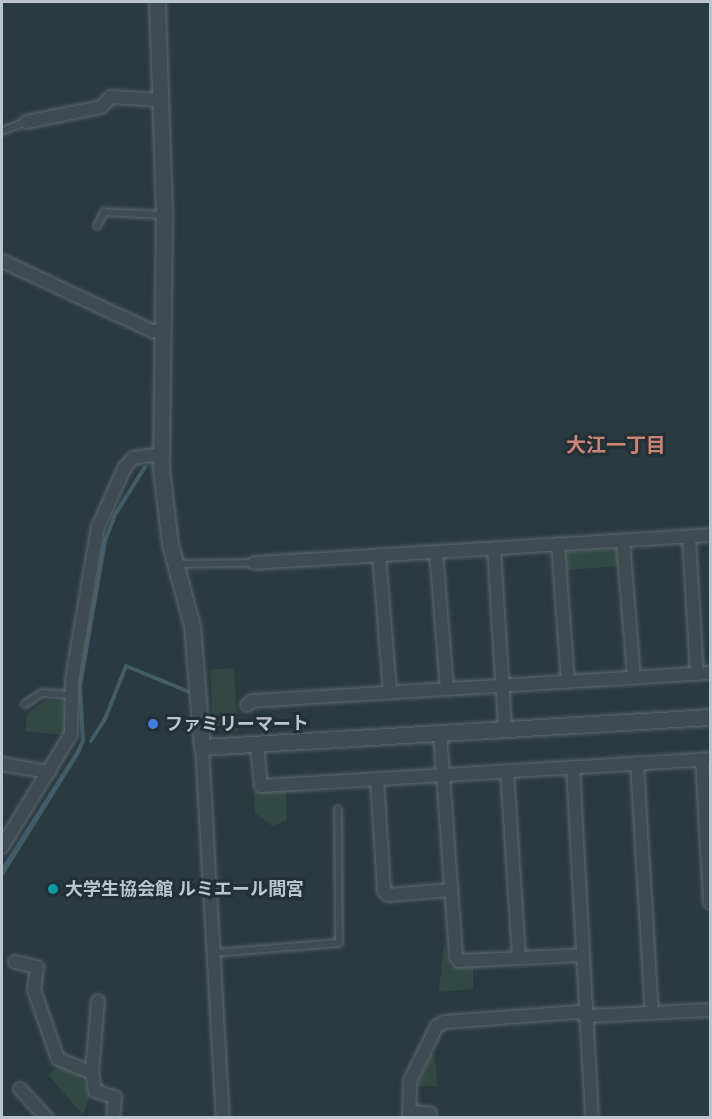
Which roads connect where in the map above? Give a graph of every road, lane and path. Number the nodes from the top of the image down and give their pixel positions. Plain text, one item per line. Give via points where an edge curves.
1 (157, 2) edge
2 (161, 100) junction
3 (26, 122) joint
4 (2, 131) edge
5 (164, 215) junction
6 (98, 226) dead end
7 (2, 261) edge
8 (163, 331) junction
9 (161, 454) junction
10 (711, 536) edge
11 (688, 537) junction
12 (623, 541) junction
13 (558, 544) junction
14 (494, 548) junction
15 (436, 552) junction
16 (379, 555) junction
17 (254, 562) joint
18 (175, 564) junction
19 (697, 674) junction
20 (711, 674) edge
21 (634, 678) junction
22 (568, 682) junction
23 (503, 686) junction
24 (447, 690) junction
25 (390, 693) junction
26 (71, 695) junction
27 (25, 705) dead end
28 (247, 705) dead end
29 (711, 717) edge
30 (505, 729) junction
31 (440, 733) junction
32 (257, 744) junction
33 (202, 747) junction
34 (706, 759) edge
35 (637, 763) junction
36 (2, 764) edge
37 (573, 767) junction
38 (507, 771) junction
39 (49, 772) junction
40 (442, 775) junction
41 (377, 779) junction
42 (338, 809) dead end
43 (6, 833) edge
44 (2, 847) edge
45 (451, 890) junction
46 (711, 903) edge
47 (214, 953) junction
48 (583, 955) junction
49 (519, 958) junction
50 (15, 962) dead end
51 (98, 1001) dead end
52 (711, 1010) edge
53 (652, 1013) junction
54 (586, 1016) junction
55 (92, 1073) junction
56 (20, 1089) dead end
57 (430, 1113) dead end
58 (592, 1113) dead end
59 (409, 1115) edge
60 (47, 1118) edge
61 (113, 1118) edge
62 (223, 1118) edge

1 - 2 street
2 - 3 street via 111,97 101,107
2 - 5 street
3 - 4 lane
5 - 6 lane via 104,212
5 - 8 street
7 - 8 street via 152,331
8 - 9 street
9 - 18 street
9 - 26 street via 143,454 125,467 98,527
10 - 11 street
11 - 12 street
11 - 19 street
12 - 13 street
12 - 21 street
13 - 14 street
13 - 22 street
14 - 15 street
14 - 23 street
15 - 16 street
15 - 24 street
16 - 17 street
16 - 25 street
17 - 18 lane
18 - 33 street via 192,626
19 - 20 street
19 - 21 street
21 - 22 street
22 - 23 street
23 - 24 street
23 - 30 street
24 - 25 street
25 - 28 street via 252,701
26 - 27 lane via 42,693
26 - 39 street via 71,734
29 - 30 street
30 - 31 street
31 - 32 street
31 - 40 street
32 - 33 street
32 - 41 street via 261,786
33 - 47 street
34 - 35 street
34 - 46 street
35 - 37 street
35 - 53 street
36 - 39 street
37 - 38 street
37 - 48 street
38 - 40 street
38 - 49 street
39 - 43 street
40 - 41 street
40 - 45 street
41 - 45 street via 384,891 388,895
42 - 47 lane via 339,943
43 - 44 street
45 - 49 street via 459,961
47 - 62 street
48 - 49 street
48 - 54 street
50 - 55 street via 37,966 34,990 58,1059
51 - 55 street
52 - 53 street
53 - 54 street
54 - 58 street
54 - 59 street via 578,1012 437,1026 410,1081
55 - 61 street via 95,1091 115,1097
56 - 60 street
57 - 59 street

